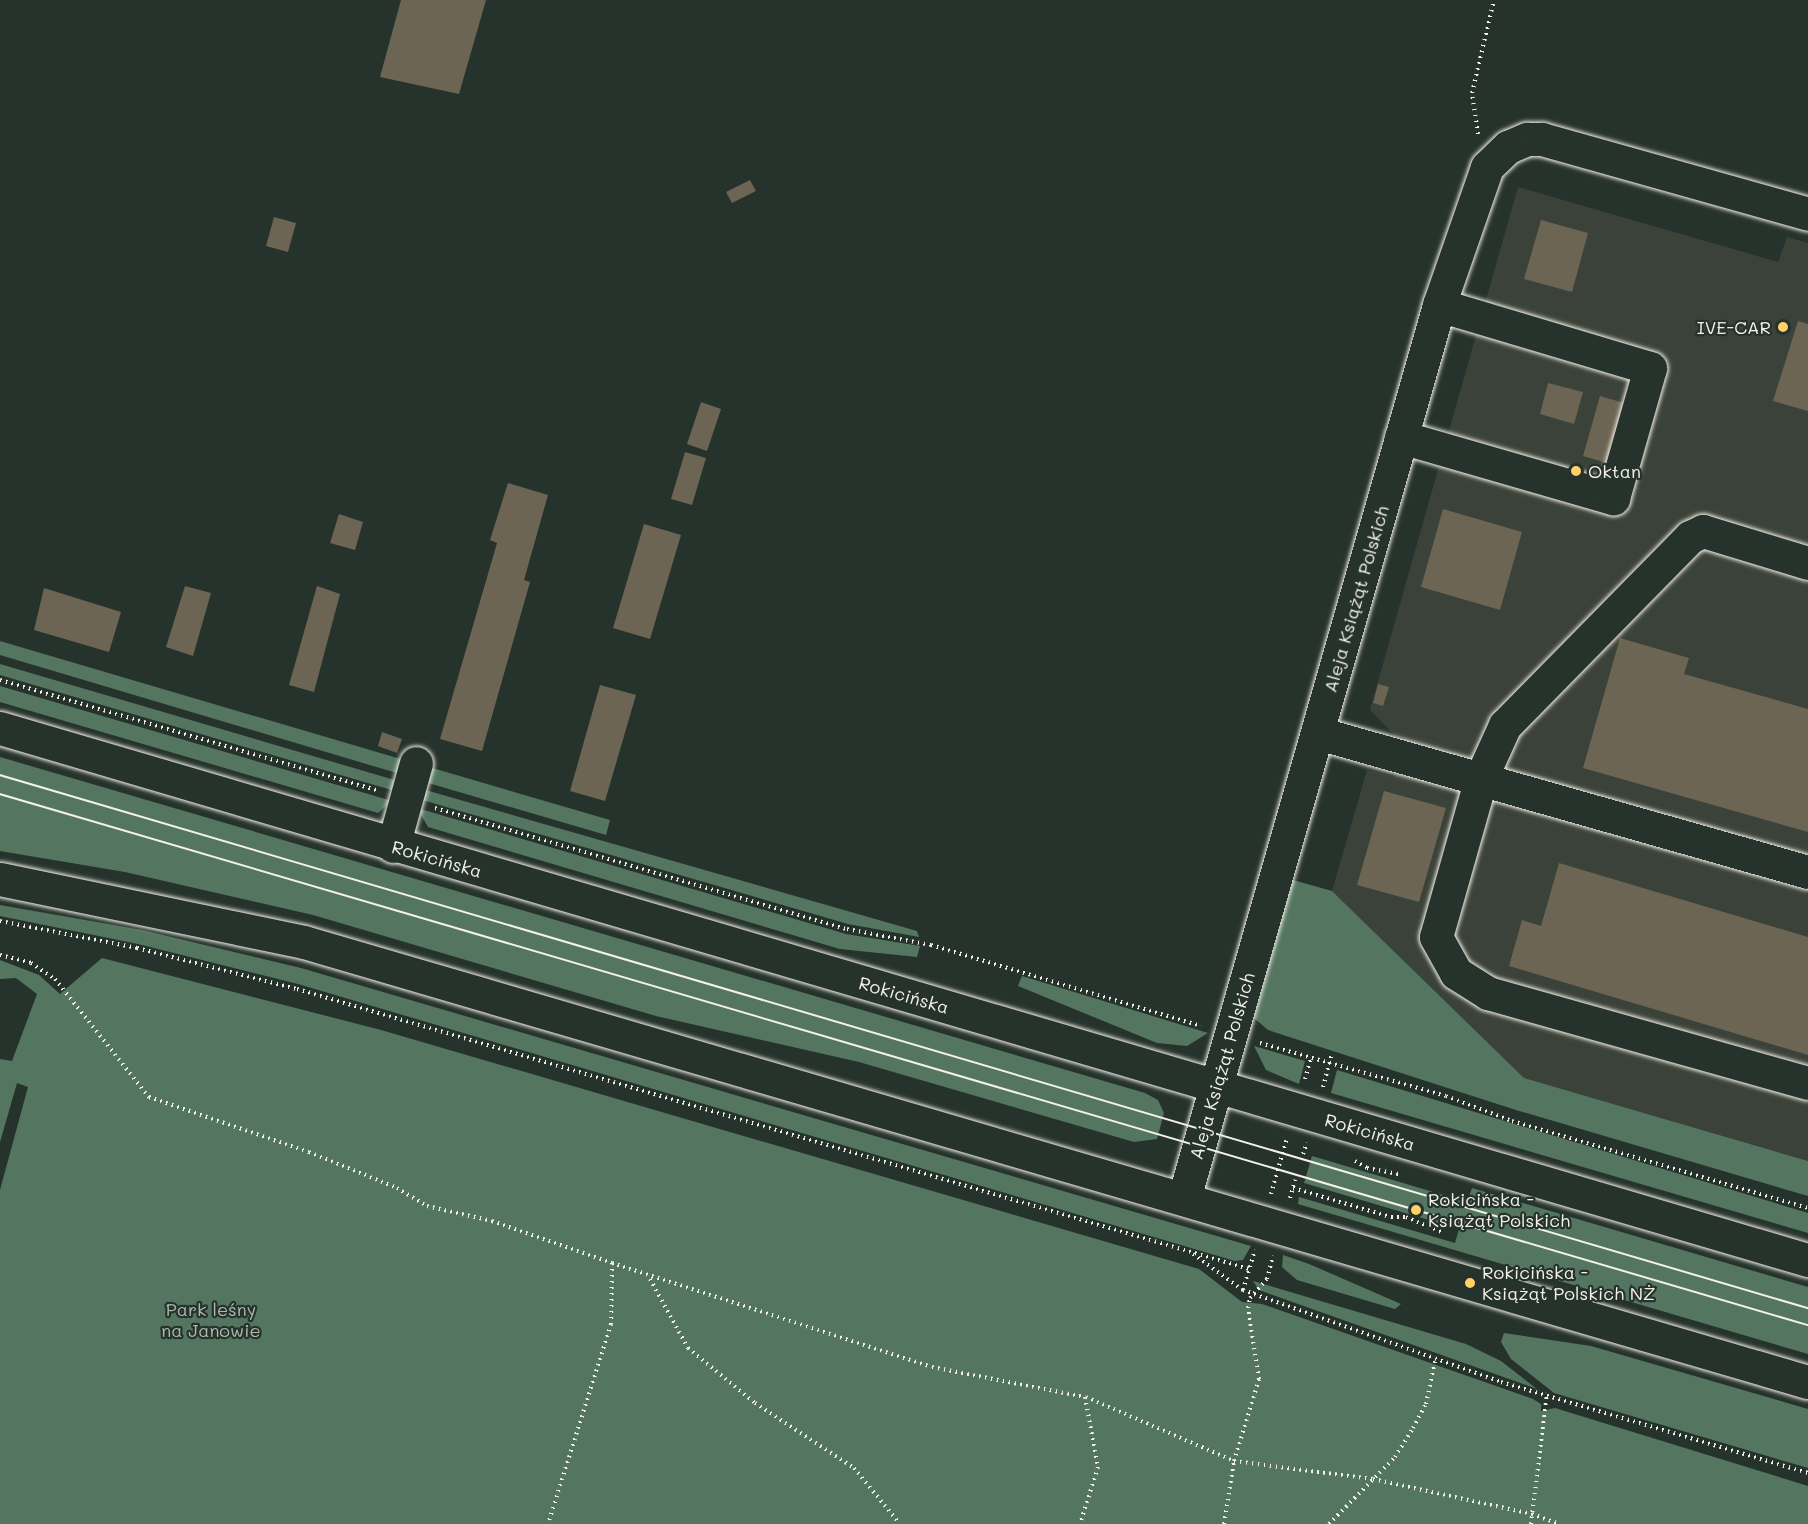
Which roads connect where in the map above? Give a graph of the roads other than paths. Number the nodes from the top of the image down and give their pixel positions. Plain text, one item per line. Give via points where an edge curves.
1 (1808, 214) edge
2 (1439, 305) junction
3 (1401, 437) junction
4 (1808, 563) edge
5 (0, 728) edge
6 (1318, 733) junction
7 (416, 764) dead end
8 (1480, 778) junction
9 (393, 846) junction
10 (1808, 872) edge
11 (0, 879) edge
12 (1808, 1083) edge
13 (1217, 1087) junction
14 (1184, 1198) junction
15 (1808, 1260) edge
16 (1808, 1382) edge

1 - 2 main road, Aleja Książąt Polskich via 1542,139 1527,139 1508,147 1487,167
2 - 3 main road, Aleja Książąt Polskich
2 - 3 main road via 1650,368 1613,498
3 - 6 main road, Aleja Książąt Polskich
4 - 8 main road via 1703,531 1689,537 1505,725
5 - 9 main road, Rokicińska
6 - 8 main road
6 - 13 main road, Aleja Książąt Polskich
7 - 9 main road
8 - 10 main road
8 - 12 main road via 1436,937 1456,973 1488,993
9 - 13 main road, Rokicińska
11 - 14 main road via 304,942
13 - 14 main road, Aleja Książąt Polskich
13 - 15 main road, Rokicińska
14 - 16 main road

